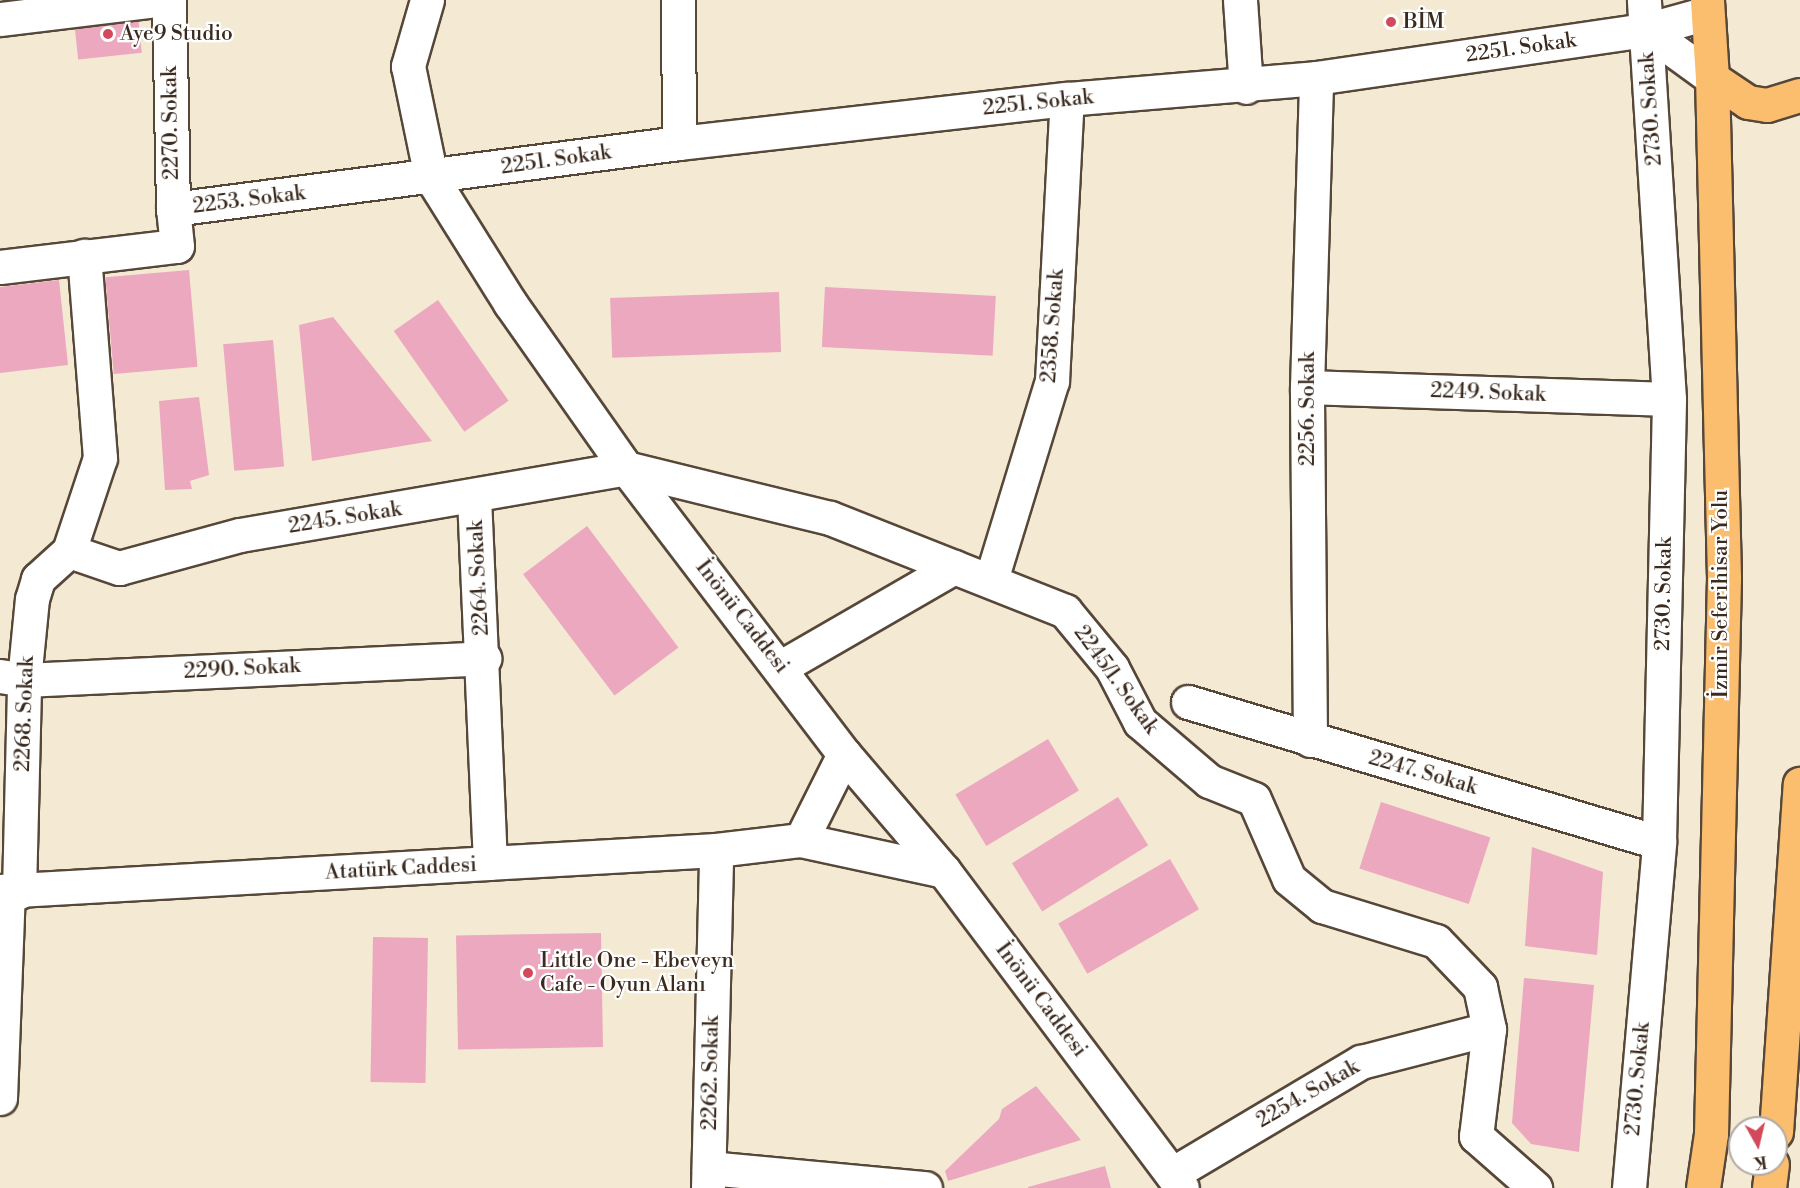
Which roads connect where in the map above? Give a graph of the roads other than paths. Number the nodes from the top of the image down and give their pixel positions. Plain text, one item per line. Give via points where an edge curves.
1 (156, 0) edge
2 (169, 0) edge
3 (427, 0) edge
4 (678, 0) edge
5 (1240, 0) edge
6 (1715, 4) edge
7 (1645, 15) edge
8 (0, 19) edge
9 (1316, 78) junction
10 (1712, 78) junction
11 (1246, 87) junction
12 (1800, 95) edge
13 (1067, 99) junction
14 (679, 143) junction
15 (431, 177) junction
16 (173, 209) junction
17 (84, 256) junction
18 (0, 267) edge
19 (1307, 387) junction
20 (1669, 399) junction
21 (626, 468) junction
22 (474, 497) junction
23 (69, 551) junction
24 (954, 567) junction
25 (991, 580) junction
26 (484, 658) junction
27 (781, 667) junction
28 (12, 678) edge
29 (1188, 702) dead end
30 (1310, 740) junction
31 (844, 754) junction
32 (1800, 784) edge
33 (801, 840) junction
34 (1659, 842) junction
35 (716, 849) junction
36 (490, 863) junction
37 (944, 871) junction
38 (9, 891) edge
39 (1489, 1029) junction
40 (0, 1098) edge
41 (1777, 1116) edge
42 (708, 1178) edge
43 (1177, 1181) edge
44 (925, 1188) edge
45 (1534, 1188) edge
46 (1629, 1188) edge
47 (1703, 1188) edge

1 - 8 street
2 - 16 street, 2270. Sokak
3 - 15 street, İnönü Caddesi via 408,66
4 - 14 street
5 - 11 street
6 - 7 street, 2251. Sokak
6 - 10 main road, İzmir Seferihisar Yolu
7 - 9 street, 2251. Sokak
7 - 10 street
7 - 20 street, 2730. Sokak
9 - 11 street, 2251. Sokak
9 - 19 street, 2256. Sokak
10 - 12 main road via 1748,102 1767,105
10 - 47 main road, İzmir Seferihisar Yolu via 1724,578 1711,1134
11 - 13 street, 2251. Sokak
13 - 14 street, 2251. Sokak
13 - 25 street, 2358. Sokak via 1052,381
14 - 15 street, 2251. Sokak
15 - 16 street, 2253. Sokak
15 - 21 street, İnönü Caddesi via 510,303
16 - 17 street, 2253. Sokak via 177,246
17 - 18 street, 2253. Sokak
17 - 23 street via 100,458
19 - 20 street, 2249. Sokak
19 - 30 street, 2256. Sokak
20 - 34 street, 2730. Sokak
21 - 22 street, 2245. Sokak
21 - 24 street, 2245/1. Sokak via 830,518
21 - 27 street, İnönü Caddesi
22 - 23 street, 2245. Sokak via 240,535 119,568
22 - 26 street, 2264. Sokak
23 - 28 street, 2268. Sokak via 38,579
24 - 25 street, 2245/1. Sokak
24 - 27 street
25 - 39 street, 2245/1. Sokak via 1065,611 1112,668 1140,722 1209,781 1254,799 1289,879 1322,906 1436,941 1480,987
26 - 28 street, 2290. Sokak
26 - 36 street, 2264. Sokak
27 - 31 street, İnönü Caddesi
28 - 38 street, 2268. Sokak
29 - 30 street, 2247. Sokak
30 - 34 street, 2247. Sokak
31 - 33 street
31 - 37 street, İnönü Caddesi
32 - 41 main road
33 - 35 street, Atatürk Caddesi
33 - 37 street, Atatürk Caddesi
34 - 46 street, 2730. Sokak
35 - 36 street, Atatürk Caddesi
35 - 42 street, 2262. Sokak
36 - 38 street, Atatürk Caddesi
37 - 43 street, İnönü Caddesi
38 - 40 street, 2268. Sokak
39 - 43 street, 2254. Sokak via 1361,1062
39 - 45 street, 2245/1. Sokak via 1476,1136
42 - 44 street

